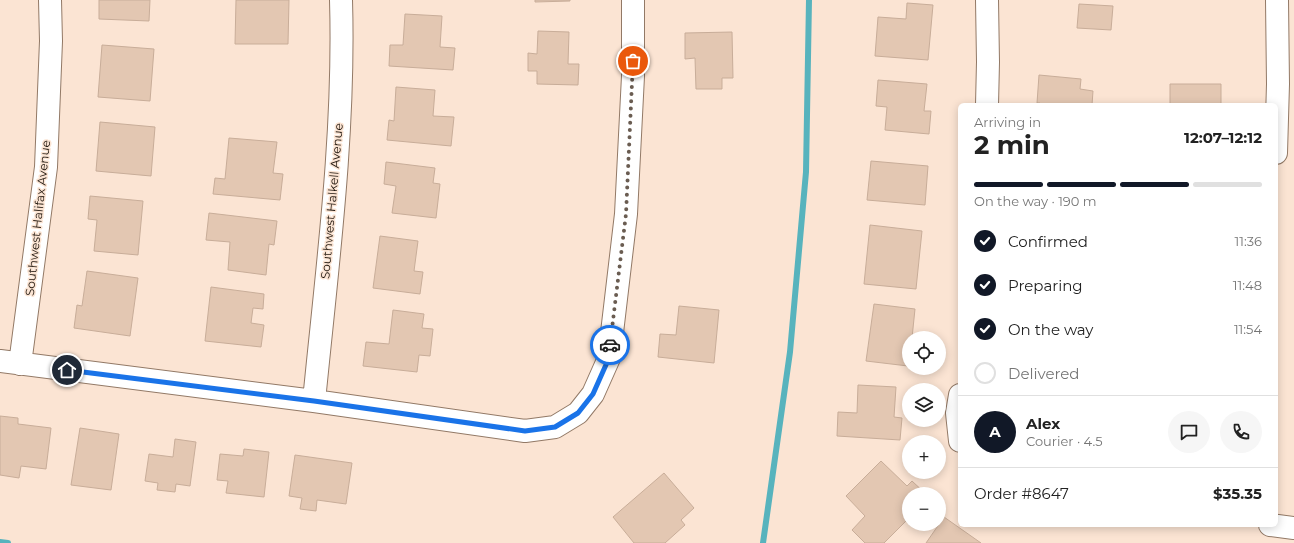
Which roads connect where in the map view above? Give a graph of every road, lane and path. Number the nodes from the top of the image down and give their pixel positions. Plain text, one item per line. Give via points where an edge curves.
1 (50, 0) edge
2 (341, 0) edge
3 (633, 0) edge
4 (987, 0) edge
5 (1277, 0) edge
6 (987, 103) edge
7 (1277, 103) edge
8 (10, 363) edge
9 (314, 401) junction
10 (1278, 526) edge
11 (1294, 528) edge

1 - 8 street, Southwest Halifax Avenue via 46,167
2 - 9 street, Southwest Halkell Avenue via 338,157
3 - 9 street via 634,76 626,214 609,358 593,394 578,413 555,427 525,431
4 - 6 street
5 - 7 street
8 - 9 street
10 - 11 street

